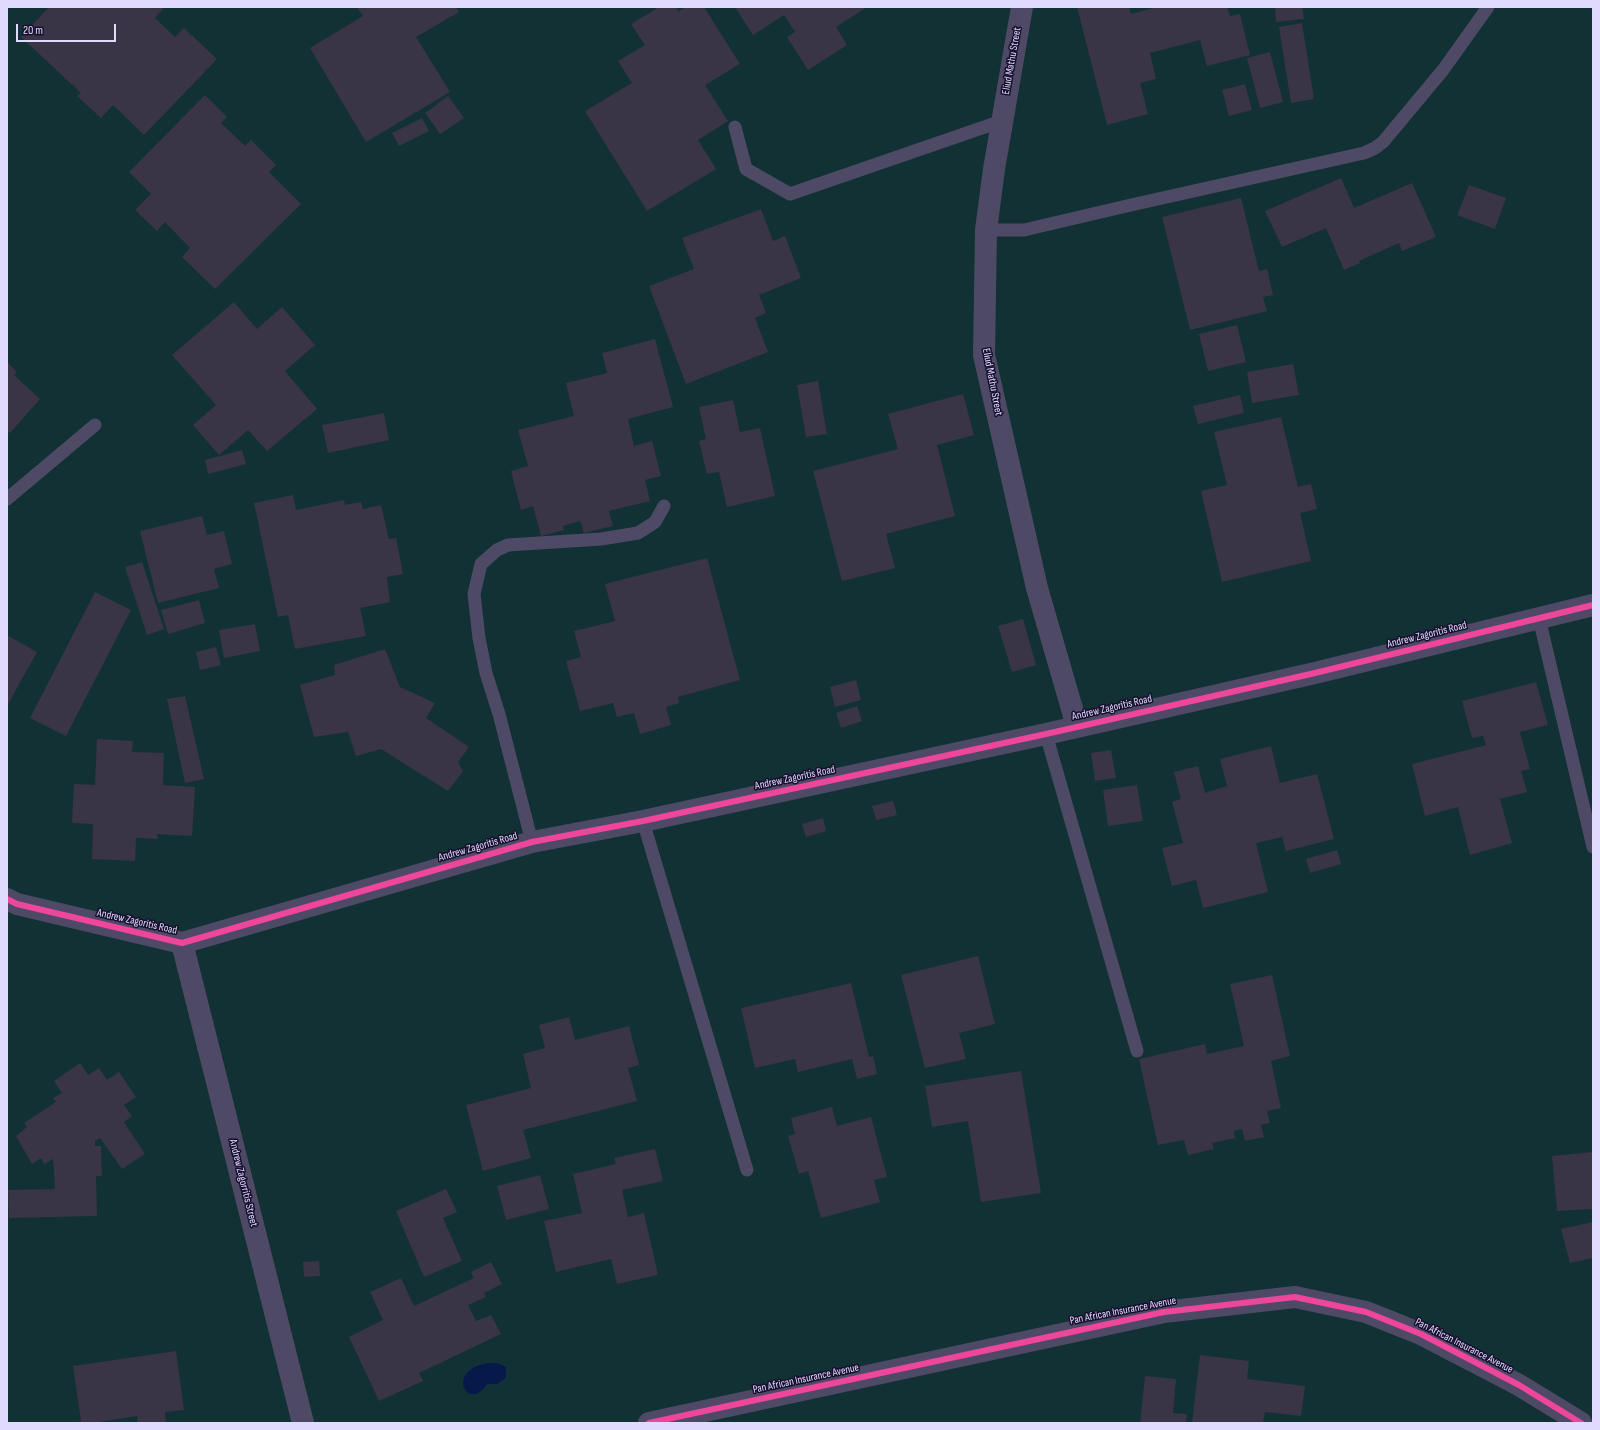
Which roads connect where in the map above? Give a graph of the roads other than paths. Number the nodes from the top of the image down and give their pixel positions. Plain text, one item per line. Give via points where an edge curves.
1 (1022, 7) edge
2 (1488, 7) edge
3 (1002, 121) junction
4 (735, 127) dead end
5 (986, 230) junction
6 (95, 424) dead end
7 (7, 499) edge
8 (664, 506) dead end
9 (1593, 605) edge
10 (1539, 618) junction
11 (1078, 726) junction
12 (1046, 734) junction
13 (643, 821) junction
14 (532, 842) junction
15 (1593, 847) edge
16 (7, 899) edge
17 (182, 942) junction
18 (1137, 1051) dead end
19 (747, 1170) dead end
20 (303, 1423) edge
21 (649, 1423) edge
22 (1581, 1423) edge

1 - 3 street, Eliud Mathu Street
2 - 5 lane via 1444,70 1383,142 1364,153 1024,230
3 - 4 lane via 790,194 746,169
3 - 5 street, Eliud Mathu Street
5 - 11 street, Eliud Mathu Street via 984,355 1037,588
6 - 7 lane
8 - 14 lane via 656,522 638,533 601,539 508,545 497,550 481,564 474,594 486,673
9 - 10 street, Andrew Zagoritis Road
10 - 11 street, Andrew Zagoritis Road via 1315,673
10 - 15 lane
11 - 12 street, Andrew Zagoritis Road
12 - 13 street, Andrew Zagoritis Road
12 - 18 lane
13 - 14 street, Andrew Zagoritis Road
13 - 19 lane
14 - 17 street, Andrew Zagoritis Road
16 - 17 street, Andrew Zagoritis Road via 17,904
17 - 20 street, Andrew Zagorritis Street
21 - 22 street, Pan African Insurance Avenue via 1164,1312 1295,1297 1366,1312 1421,1334 1519,1385

